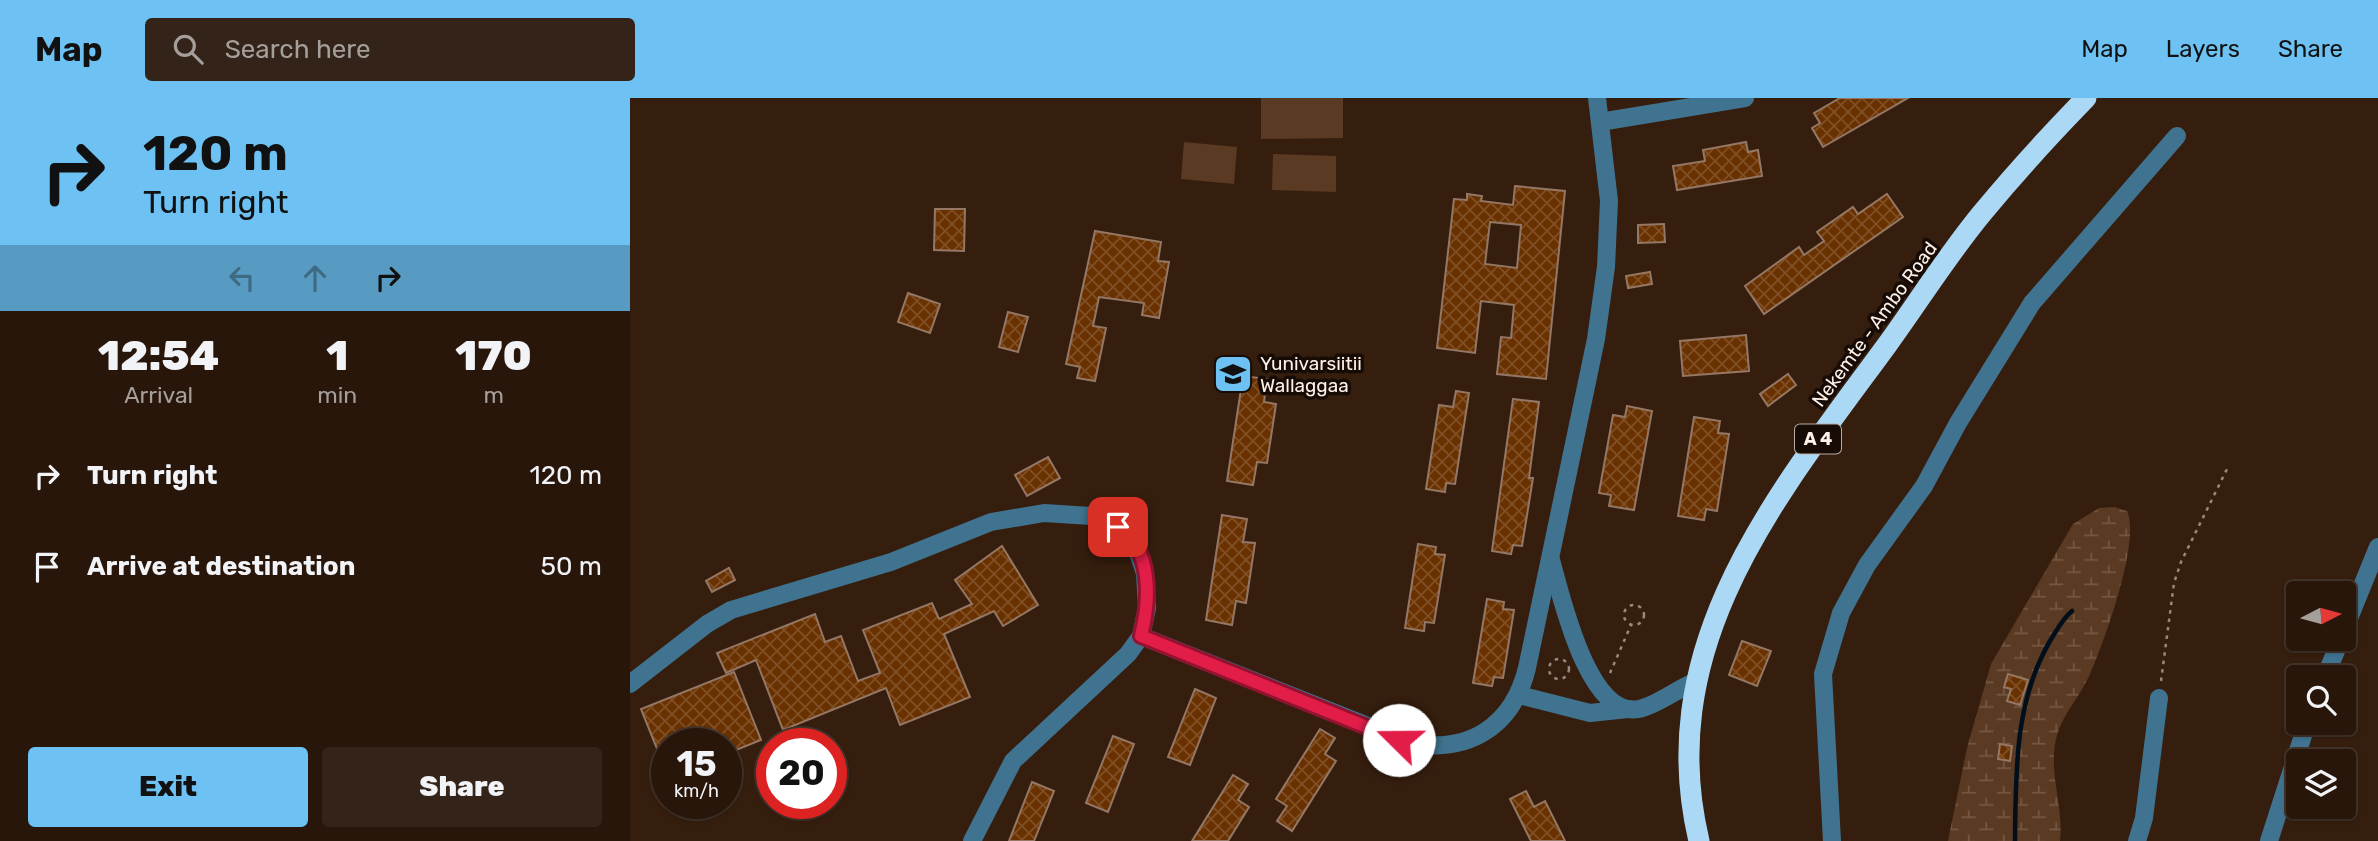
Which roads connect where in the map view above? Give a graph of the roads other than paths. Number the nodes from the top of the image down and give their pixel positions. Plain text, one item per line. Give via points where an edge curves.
1 (1597, 98) edge
2 (1745, 98) edge
3 (2086, 98) edge
4 (1600, 122) junction
5 (2177, 136) dead end
6 (2378, 547) edge
7 (1550, 560) junction
8 (2356, 601) edge
9 (1141, 636) junction
10 (1697, 681) junction
11 (630, 684) edge
12 (1519, 695) junction
13 (2159, 698) road end
14 (1629, 709) junction
15 (2303, 735) edge
16 (972, 841) edge
17 (1699, 841) edge
18 (1832, 841) edge
19 (2137, 841) edge
20 (2269, 841) edge

1 - 4 street
2 - 4 street
3 - 10 highway, Nekemte - Ambo Road / A 4 via 1982,213 1782,490 1730,580 1708,635
4 - 7 street via 1609,215 1606,267 1596,339
5 - 18 street via 2032,303 1924,486 1867,565 1841,613 1823,674
6 - 8 street
7 - 12 street
7 - 14 street via 1581,656 1602,691 1613,703
9 - 11 street via 1147,590 1133,538 1091,516 1044,513 991,522 891,562 731,610
9 - 12 street via 1399,740 1423,745 1483,733 1506,716
9 - 16 street via 1128,654 1013,761
10 - 14 street via 1640,709
10 - 17 highway, Nekemte - Ambo Road / A 4 via 1689,757
12 - 14 street via 1590,713
13 - 19 street
15 - 20 street

